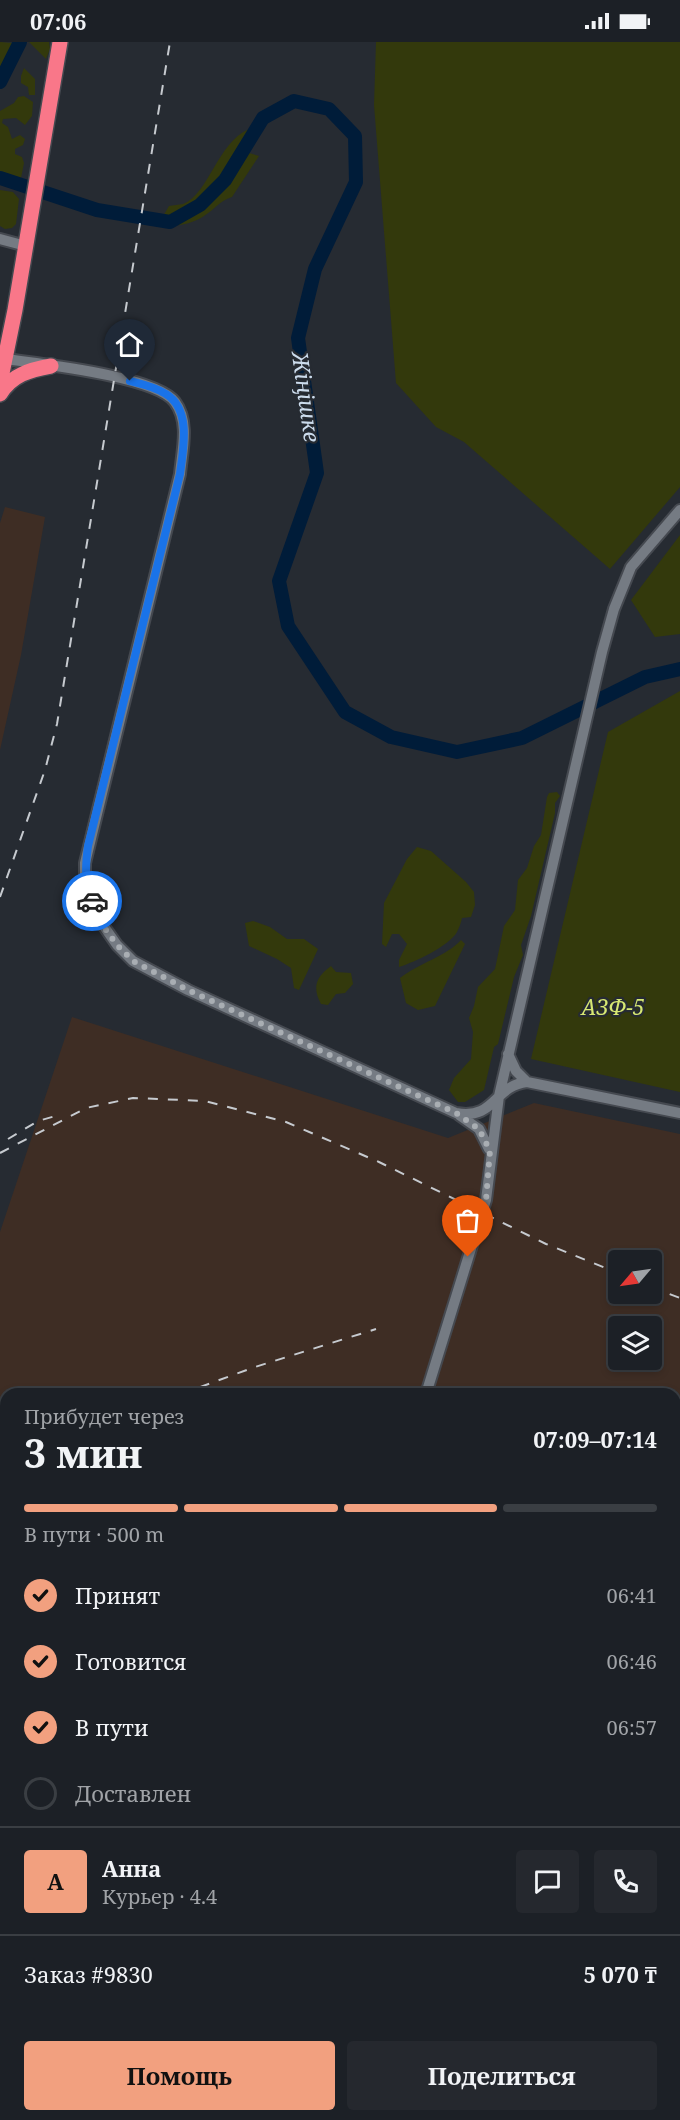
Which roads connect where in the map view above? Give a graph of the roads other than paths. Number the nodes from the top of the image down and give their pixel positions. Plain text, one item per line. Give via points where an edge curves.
1 (60, 42) edge
2 (0, 239) edge
3 (26, 246) junction
4 (6, 359) junction
5 (51, 366) junction
6 (0, 383) edge
7 (0, 394) edge
8 (680, 510) edge
9 (508, 1054) junction
10 (527, 1082) junction
11 (499, 1096) junction
12 (456, 1113) junction
13 (680, 1113) edge
14 (490, 1151) junction
15 (428, 1388) edge

1 - 3 highway
2 - 3 street
3 - 4 highway
4 - 5 street
4 - 6 highway
5 - 7 highway via 22,373
5 - 12 street via 116,376 167,394 175,401 184,428 180,474 85,863 86,883 103,926 133,961
8 - 9 street via 631,567 614,609 568,789
9 - 10 street
9 - 11 street
10 - 11 street via 512,1085
10 - 13 street
11 - 12 street via 477,1114
11 - 14 street
12 - 14 street via 479,1129
14 - 15 street via 486,1200

